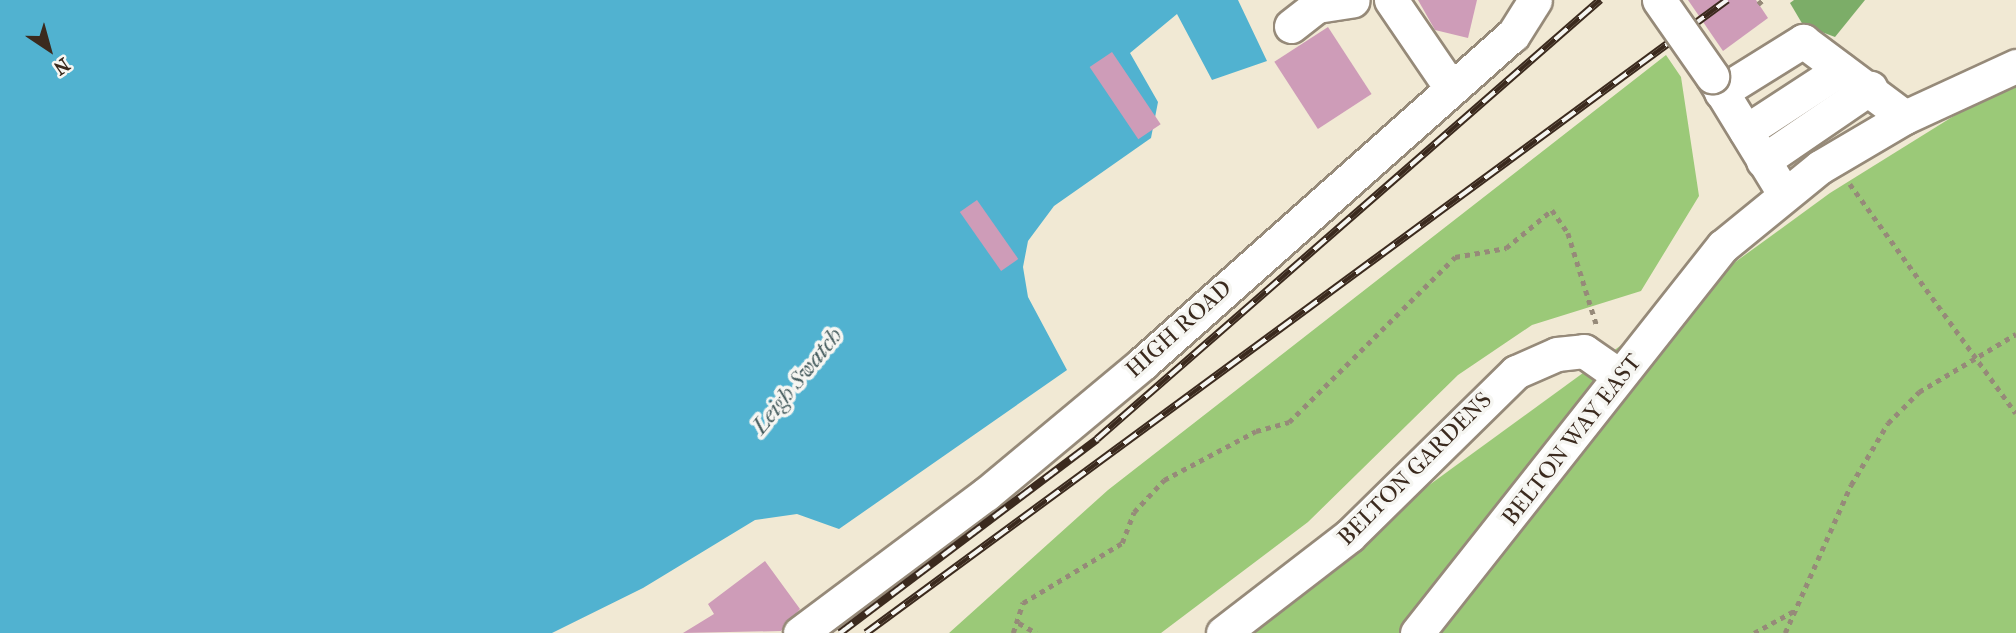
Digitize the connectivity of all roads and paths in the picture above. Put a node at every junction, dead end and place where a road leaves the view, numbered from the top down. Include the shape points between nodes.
1 (1353, 0) edge
2 (1535, 0) edge
3 (1659, 0) edge
4 (1385, 1) edge
5 (1291, 26) dead end
6 (1831, 61) junction
7 (2016, 66) edge
8 (1451, 88) junction
9 (1870, 88) junction
10 (1728, 103) junction
11 (1905, 117) junction
12 (1763, 161) junction
13 (1854, 191) dead end
14 (1783, 192) junction
15 (2016, 334) edge
16 (1595, 338) dead end
17 (1977, 355) junction
18 (1617, 374) junction
19 (2016, 413) edge
20 (1795, 610) junction
21 (1019, 623) junction
22 (800, 633) edge
23 (1013, 633) edge
24 (1036, 633) edge
25 (1223, 633) edge
26 (1417, 633) edge
27 (1754, 633) edge
28 (1785, 633) edge

1 - 5 street via 1317,6
2 - 8 street, HIGH ROAD via 1513,34
3 - 10 street, bridge
4 - 8 street
6 - 9 street
6 - 10 street
6 - 10 street via 1797,40
7 - 11 street, BELTON WAY EAST
8 - 22 street, HIGH ROAD via 1132,372 986,494
9 - 11 street
9 - 12 street
10 - 12 street
11 - 14 street, BELTON WAY EAST
12 - 14 street
13 - 17 path
14 - 18 street, BELTON WAY EAST via 1723,246
15 - 17 path
16 - 21 path via 1599,318 1581,287 1568,233 1552,210 1506,248 1455,257 1289,422 1256,431 1164,480 1134,512 1122,543 1023,603
17 - 19 path
17 - 20 path via 1919,392 1888,423 1851,485
18 - 25 street, BELTON GARDENS via 1584,351 1516,372 1340,544
18 - 26 street, BELTON WAY EAST via 1603,405
20 - 27 path
20 - 28 path
21 - 23 path
21 - 24 path

